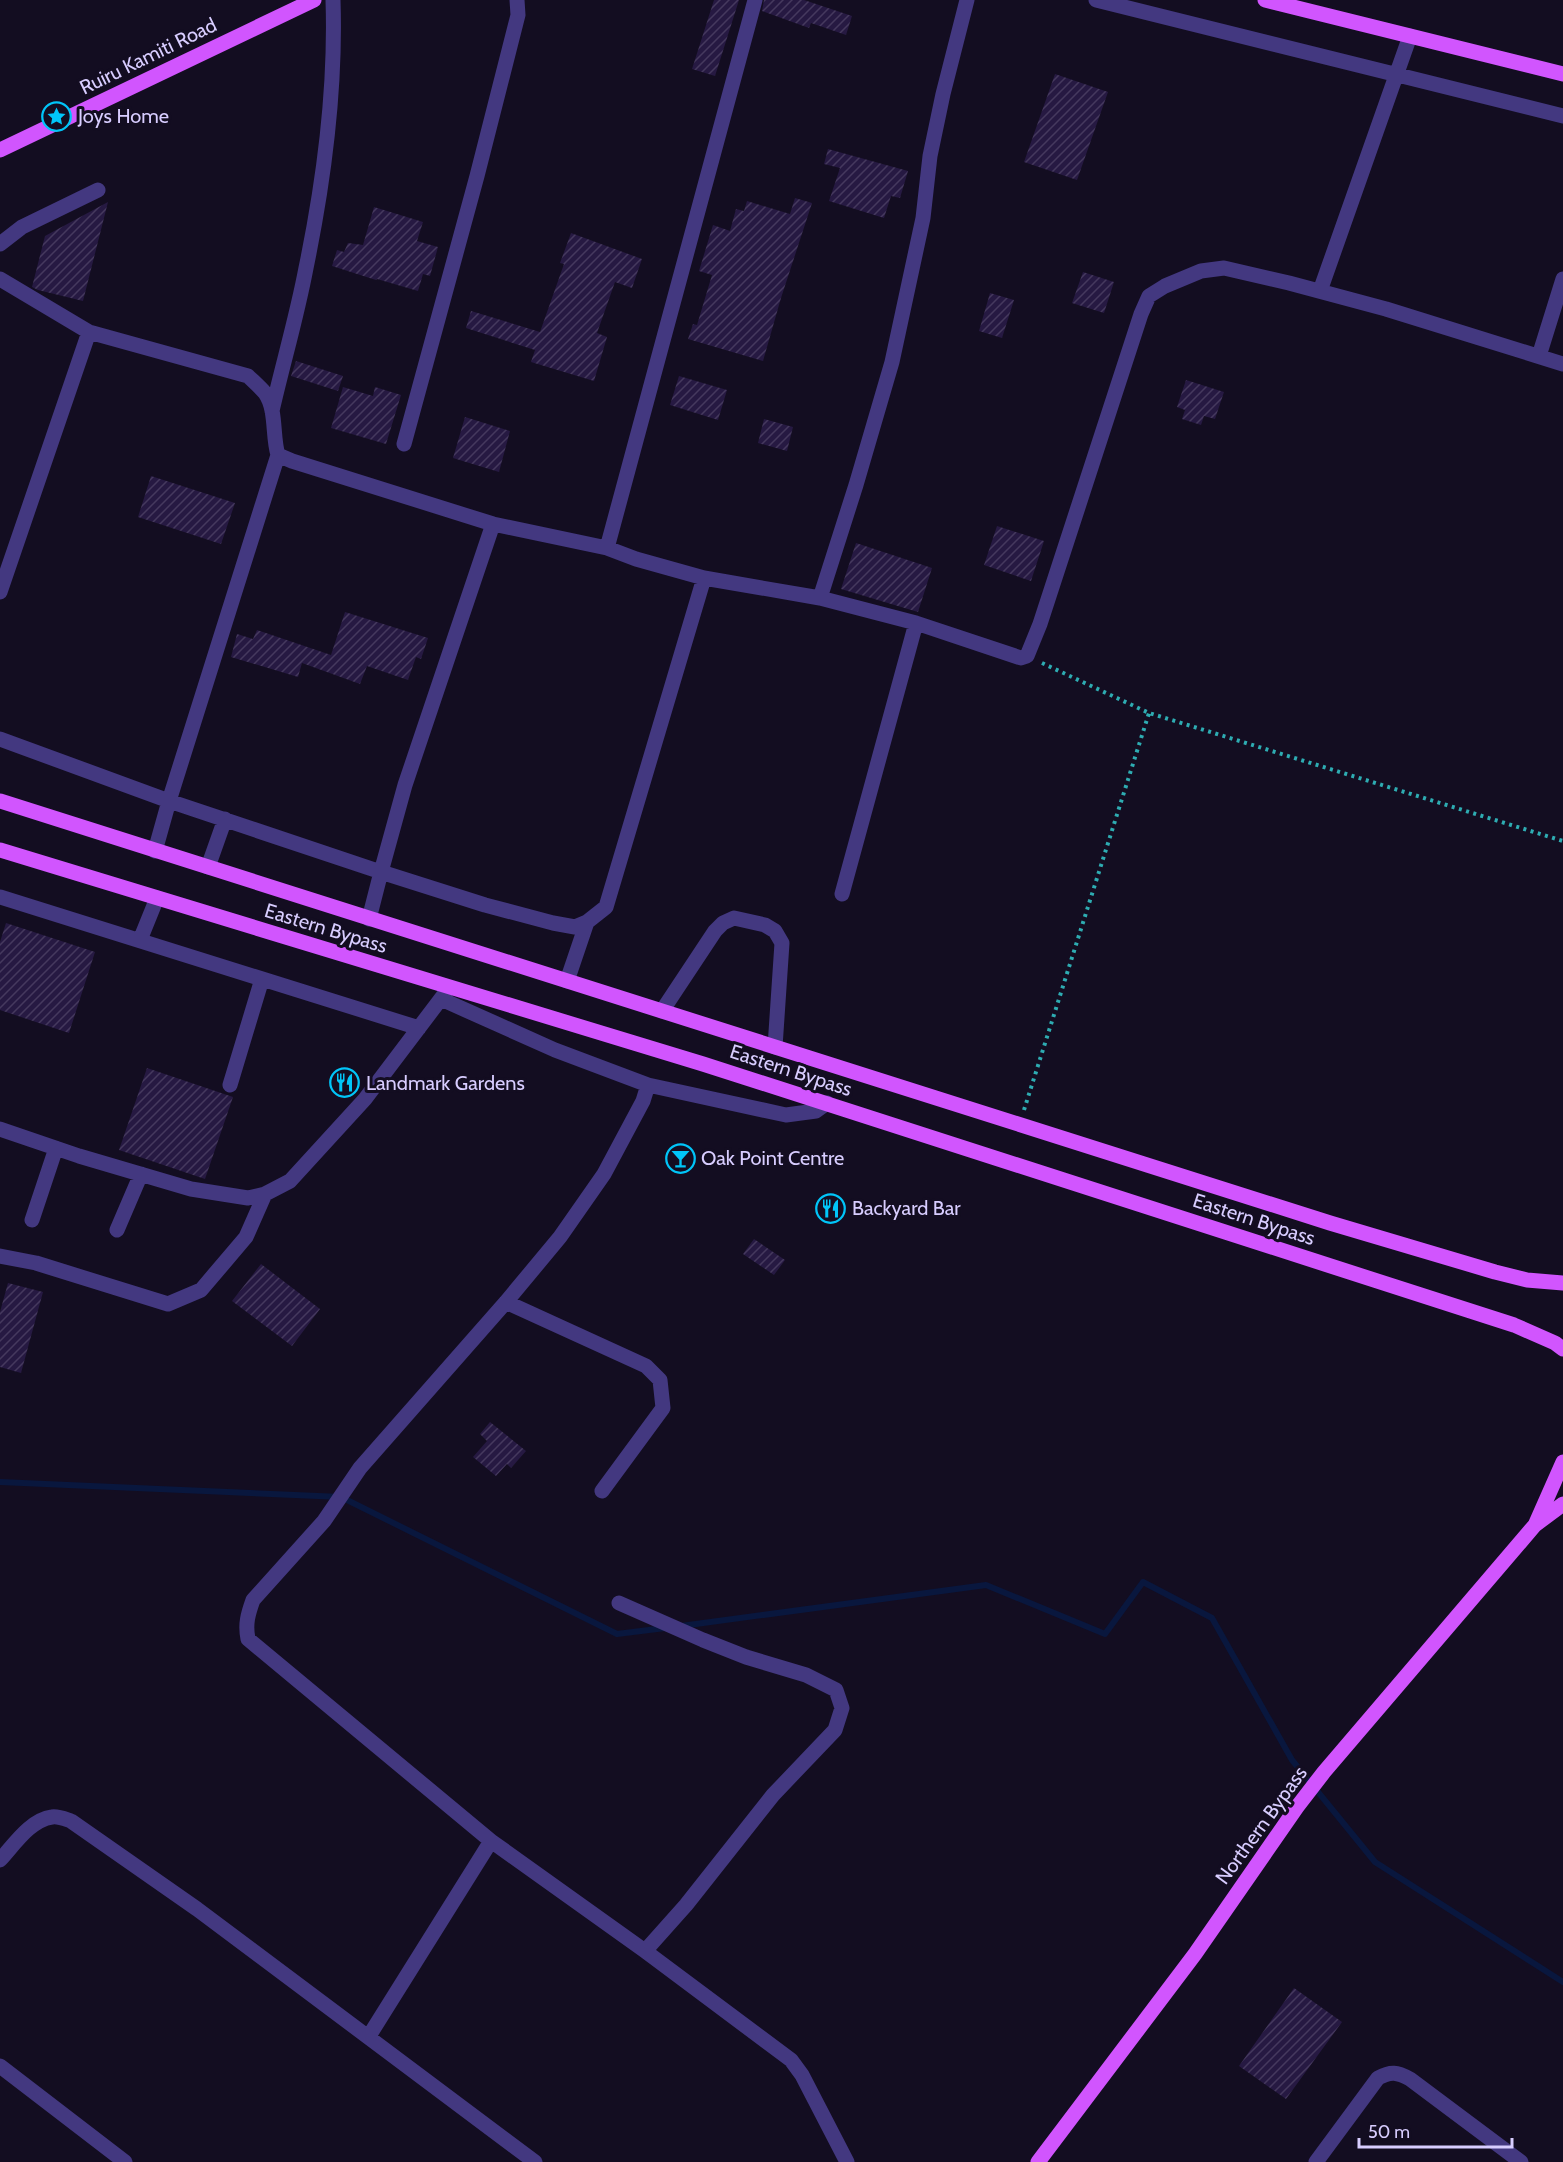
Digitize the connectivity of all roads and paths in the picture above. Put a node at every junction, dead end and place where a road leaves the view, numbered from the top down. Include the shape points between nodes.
1 (314, 0) edge
2 (333, 0) edge
3 (517, 0) edge
4 (755, 0) edge
5 (966, 0) edge
6 (1096, 0) edge
7 (1265, 0) edge
8 (1410, 36) junction
9 (1395, 74) junction
10 (1563, 74) edge
11 (1563, 116) edge
12 (0, 150) edge
13 (98, 190) dead end
14 (0, 243) edge
15 (0, 279) edge
16 (1563, 279) edge
17 (1320, 291) junction
18 (89, 332) junction
19 (1539, 356) junction
20 (1563, 364) edge
21 (272, 411) junction
22 (404, 444) dead end
23 (278, 455) junction
24 (493, 525) junction
25 (607, 548) junction
26 (704, 578) junction
27 (0, 592) edge
28 (820, 598) junction
29 (916, 623) junction
30 (1027, 656) junction
31 (1149, 712) junction
32 (0, 739) edge
33 (0, 801) edge
34 (169, 801) junction
35 (225, 819) junction
36 (1563, 841) edge
37 (0, 850) edge
38 (155, 851) junction
39 (208, 867) junction
40 (381, 872) junction
41 (842, 894) dead end
42 (0, 897) edge
43 (157, 898) junction
44 (369, 918) junction
45 (587, 922) junction
46 (140, 940) junction
47 (262, 979) junction
48 (567, 981) junction
49 (446, 993) junction
50 (662, 1011) junction
51 (419, 1028) junction
52 (775, 1047) junction
53 (230, 1085) dead end
54 (648, 1085) junction
55 (827, 1103) junction
56 (1019, 1126) junction
57 (0, 1129) edge
58 (56, 1148) junction
59 (141, 1174) junction
60 (265, 1194) junction
61 (32, 1220) dead end
62 (117, 1230) dead end
63 (0, 1257) edge
64 (1563, 1283) edge
65 (506, 1302) junction
66 (1563, 1349) edge
67 (1563, 1462) edge
68 (602, 1491) dead end
69 (1563, 1504) edge
70 (1535, 1525) junction
71 (619, 1603) dead end
72 (491, 1841) junction
73 (0, 1860) edge
74 (645, 1951) junction
75 (369, 2036) junction
76 (0, 2066) edge
77 (108, 2157) edge
78 (124, 2162) edge
79 (535, 2162) edge
80 (847, 2162) edge
81 (1038, 2162) edge
82 (1316, 2162) edge
83 (1521, 2162) edge

1 - 12 main road, Ruiru Kamiti Road
2 - 21 street via 335,47 326,144 306,268
3 - 22 street via 518,15 480,165
4 - 25 street
5 - 28 street via 930,156 923,218 892,362
6 - 9 street
7 - 8 main road
8 - 9 street
8 - 10 main road
9 - 11 street
9 - 17 street
13 - 14 street via 22,227
15 - 18 street
16 - 19 street
17 - 19 street
17 - 30 street via 1224,268 1201,271 1149,296
18 - 21 street via 248,376 266,394
18 - 27 street
19 - 20 street
21 - 23 street
23 - 24 street
23 - 34 street
24 - 25 street
24 - 40 street via 405,786
25 - 26 street
26 - 28 street
26 - 45 street via 606,907
28 - 29 street
29 - 30 street
29 - 41 street
30 - 31 path
31 - 36 path
31 - 56 path
32 - 34 street
33 - 38 main road, Eastern Bypass
34 - 35 street
34 - 38 street
35 - 39 street
35 - 40 street
37 - 43 main road, Eastern Bypass
38 - 39 main road, Eastern Bypass
39 - 44 main road, Eastern Bypass
40 - 44 street
40 - 45 street via 553,923 575,927
42 - 46 street
43 - 46 street
43 - 49 main road, Eastern Bypass
44 - 48 main road, Eastern Bypass
45 - 48 street
46 - 47 street
47 - 51 street
47 - 53 street
48 - 50 main road, Eastern Bypass
49 - 51 street
49 - 54 street via 555,1050
49 - 55 main road, Eastern Bypass
50 - 52 main road, Eastern Bypass
50 - 52 street via 723,922 734,918 765,925 776,931 782,943
51 - 60 street via 365,1099 290,1180
52 - 56 main road, Eastern Bypass
54 - 55 street via 786,1115 816,1111
54 - 65 street via 604,1174 560,1237
55 - 66 main road, Eastern Bypass via 1514,1325
56 - 64 main road, Eastern Bypass via 1495,1272
57 - 58 street
58 - 59 street
58 - 61 street
59 - 60 street via 191,1189 248,1198
59 - 62 street
60 - 63 street via 246,1237 201,1290 168,1304 36,1263
65 - 68 street via 646,1366 660,1380 663,1408
65 - 72 street via 360,1468 324,1521 253,1600 246,1628 248,1639
67 - 70 main road
69 - 70 main road
70 - 81 main road, Northern Bypass via 1324,1772 1195,1954
71 - 74 street via 746,1657 806,1675 836,1690 842,1708 835,1730 773,1795
72 - 74 street
72 - 75 street
73 - 75 street via 28,1829 42,1821 54,1816 71,1821
74 - 80 street via 791,2060
75 - 79 street
76 - 77 street
77 - 78 street
82 - 83 street via 1378,2078 1397,2072

